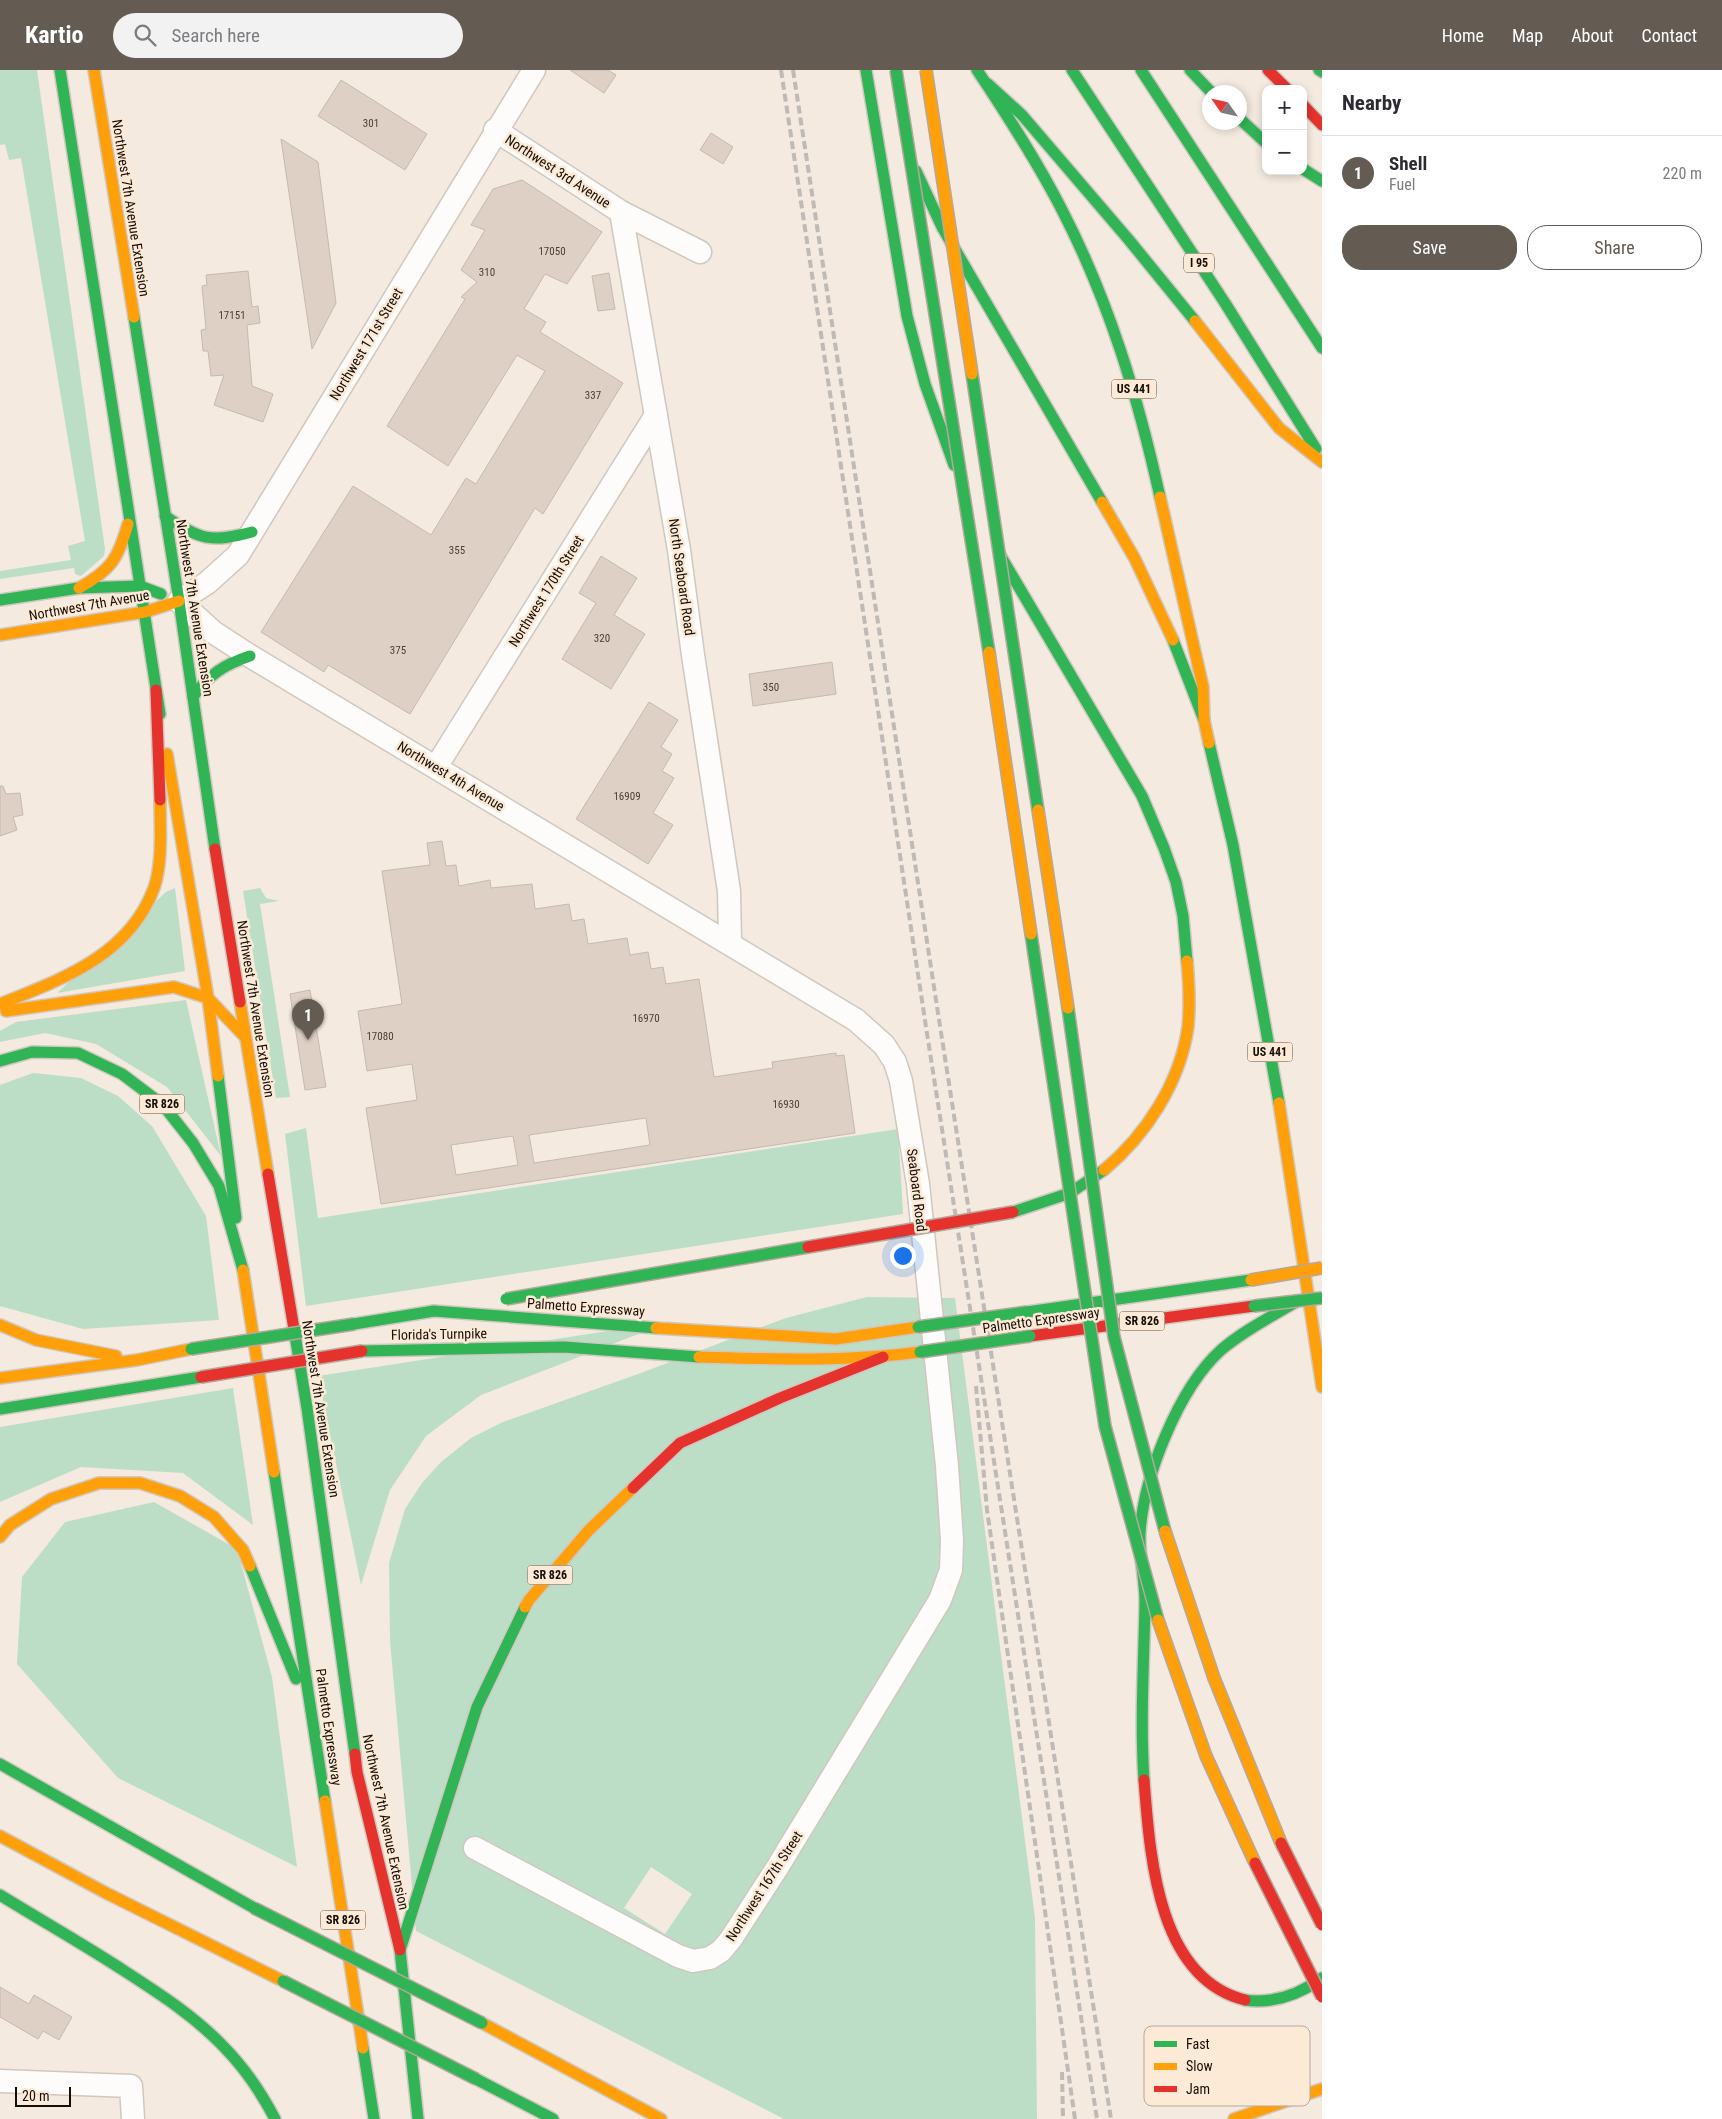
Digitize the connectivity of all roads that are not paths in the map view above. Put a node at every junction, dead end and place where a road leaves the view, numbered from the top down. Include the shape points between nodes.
1 (60, 70) edge
2 (94, 70) edge
3 (534, 70) edge
4 (866, 70) edge
5 (896, 70) edge
6 (926, 70) edge
7 (977, 70) edge
8 (1072, 70) edge
9 (1141, 70) edge
10 (1190, 70) edge
11 (1268, 70) edge
12 (988, 84) junction
13 (1204, 85) edge
14 (1283, 85) edge
15 (889, 101) dead end
16 (1307, 109) edge
17 (1322, 125) edge
18 (1247, 126) edge
19 (496, 130) junction
20 (1262, 139) edge
21 (1307, 172) edge
22 (1322, 181) edge
23 (621, 212) junction
24 (700, 252) dead end
25 (1322, 348) edge
26 (656, 415) junction
27 (1322, 458) edge
28 (1322, 462) edge
29 (166, 516) junction
30 (130, 518) junction
31 (252, 532) junction
32 (140, 586) junction
33 (79, 588) junction
34 (0, 600) edge
35 (179, 601) junction
36 (144, 612) junction
37 (0, 635) edge
38 (250, 656) junction
39 (156, 690) junction
40 (193, 697) junction
41 (1204, 720) junction
42 (436, 767) junction
43 (730, 943) junction
44 (208, 998) junction
45 (0, 1004) edge
46 (0, 1012) edge
47 (245, 1037) junction
48 (0, 1061) edge
49 (242, 1262) junction
50 (1322, 1268) edge
51 (1322, 1298) edge
52 (501, 1300) dead end
53 (479, 1303) dead end
54 (1294, 1303) junction
55 (434, 1311) junction
56 (0, 1325) edge
57 (884, 1357) junction
58 (137, 1360) junction
59 (0, 1378) edge
60 (1322, 1387) edge
61 (0, 1409) edge
62 (0, 1536) edge
63 (947, 1584) joint
64 (313, 1721) junction
65 (11, 1756) dead end
66 (0, 1764) edge
67 (32, 1782) junction
68 (0, 1836) edge
69 (475, 1848) dead end
70 (0, 1895) edge
71 (1322, 1925) edge
72 (400, 1950) junction
73 (1322, 1978) edge
74 (1322, 1998) edge
75 (0, 2081) edge
76 (1322, 2089) edge
77 (1310, 2093) edge
78 (1272, 2106) edge
79 (133, 2119) edge
80 (275, 2119) edge
81 (374, 2119) edge
82 (418, 2119) edge
83 (553, 2119) edge
84 (661, 2119) edge
85 (1234, 2119) edge

1 - 30 main road
2 - 29 main road, Northwest 7th Avenue Extension
3 - 19 street, Northwest 171st Street
4 - 52 main road, bridge via 906,316 941,431 957,472 1025,600 1142,796 1171,867 1187,946 1188,1030 1180,1058 1158,1108 1126,1151 1108,1169 1076,1189 1013,1212
5 - 74 main road, bridge via 978,577 1105,1426 1161,1632 1206,1756 1267,1890
6 - 71 main road, bridge via 1114,1337 1167,1540 1214,1678 1279,1838
7 - 12 main road, US 441
8 - 27 main road, I 95
9 - 25 main road
10 - 13 main road
11 - 14 main road
12 - 28 main road via 1022,115 1129,240 1279,428
12 - 41 main road, US 441 via 1073,231 1124,355 1153,465 1203,687
15 - 41 main road via 916,172 942,227 1135,559
16 - 17 main road
18 - 20 main road
19 - 23 street, Northwest 3rd Avenue
19 - 31 street, Northwest 171st Street
21 - 22 main road
23 - 24 street, Northwest 3rd Avenue
23 - 26 street, North Seaboard Road
26 - 42 street, Northwest 170th Street
26 - 43 street, North Seaboard Road via 729,891
29 - 31 main road via 185,530 212,540
29 - 35 main road, Northwest 7th Avenue Extension
30 - 32 main road
30 - 33 main road via 112,567
31 - 35 street, Northwest 171st Street via 238,555 207,583
32 - 33 main road, Northwest 7th Avenue
32 - 35 main road, Northwest 7th Avenue
32 - 36 main road
33 - 34 main road, Northwest 7th Avenue
35 - 36 main road, Northwest 7th Avenue
35 - 38 street, Northwest 4th Avenue via 213,632
35 - 40 main road, Northwest 7th Avenue Extension
36 - 37 main road, Northwest 7th Avenue
36 - 39 main road
38 - 40 main road via 216,670 204,680
38 - 42 street, Northwest 4th Avenue
39 - 44 main road
39 - 45 main road via 161,843 154,888 132,929 96,960 52,983
40 - 47 main road, Northwest 7th Avenue Extension
41 - 60 main road, US 441 via 1255,962
42 - 43 street, Northwest 4th Avenue
43 - 63 street, Seaboard Road via 856,1020 884,1045 895,1062 918,1184 947,1466 952,1540
44 - 46 main road via 174,988
44 - 47 main road
44 - 49 main road
47 - 72 main road, Northwest 7th Avenue Extension via 307,1408 357,1772
48 - 49 main road, SR 826 via 32,1052 78,1053 122,1074 162,1104 192,1142 218,1186
49 - 64 main road, Palmetto Expressway / SR 826
50 - 55 main road, Palmetto Expressway / SR 826, bridge via 836,1339
51 - 54 main road, Palmetto Expressway / SR 826, bridge
53 - 55 main road
54 - 57 main road, Palmetto Expressway / SR 826, bridge
54 - 73 main road via 1230,1343 1211,1360 1195,1380 1160,1449 1140,1528 1145,1597 1142,1736 1147,1824 1160,1894 1173,1935 1187,1961 1205,1981 1230,1995 1264,2002 1309,1988
55 - 58 main road, Palmetto Expressway / SR 826, bridge
56 - 58 main road, SR 826 via 36,1340
57 - 61 main road, Florida's Turnpike, bridge via 686,1358 564,1347 362,1351
57 - 72 main road, SR 826 via 780,1398 680,1443 589,1530 529,1600 478,1707
58 - 59 main road
62 - 64 main road via 10,1525 51,1498 99,1483 140,1483 180,1496 214,1518 243,1550
63 - 69 street, Northwest 167th Street via 777,1868 731,1939 722,1951 710,1958 693,1961 678,1956
64 - 81 main road, Palmetto Expressway / SR 826
65 - 67 main road
66 - 67 main road
67 - 84 main road, bridge via 254,1908 482,2023
68 - 83 main road, bridge
70 - 80 main road via 171,2000 210,2032 236,2060
72 - 82 main road, SR 826
75 - 79 street via 131,2086
76 - 77 main road
78 - 85 main road

